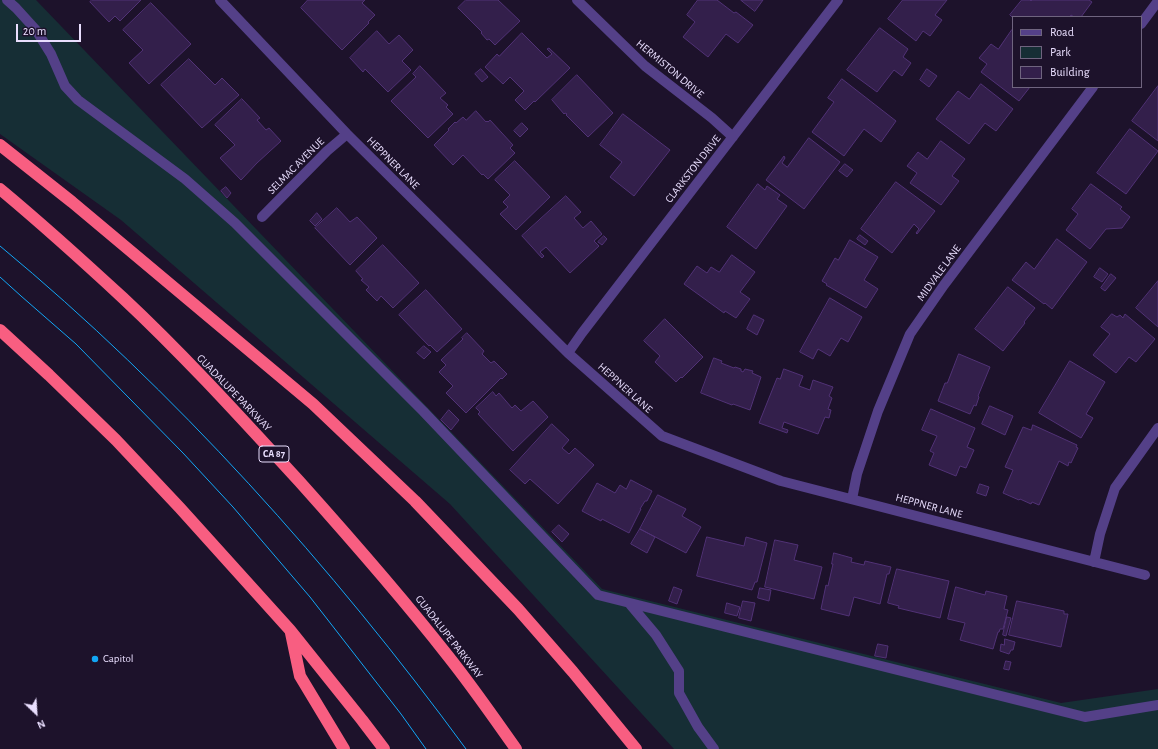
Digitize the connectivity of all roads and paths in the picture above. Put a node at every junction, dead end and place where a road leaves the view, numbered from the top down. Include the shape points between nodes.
1 (7, 0) edge
2 (220, 0) edge
3 (577, 0) edge
4 (838, 0) edge
5 (1158, 1) edge
6 (1142, 23) edge
7 (1092, 88) edge
8 (347, 134) junction
9 (733, 137) junction
10 (0, 145) edge
11 (0, 189) edge
12 (262, 217) dead end
13 (0, 330) edge
14 (568, 353) junction
15 (1158, 428) edge
16 (852, 499) junction
17 (1094, 562) junction
18 (1145, 575) dead end
19 (629, 603) junction
20 (290, 630) junction
21 (1158, 705) edge
22 (344, 749) edge
23 (384, 749) edge
24 (516, 749) edge
25 (636, 749) edge
26 (714, 749) edge

1 - 19 street via 36,30 51,54 65,86 78,100 185,179 235,223 423,411 598,595
2 - 8 street, HEPPNER LANE
3 - 9 street, HERMISTON DRIVE via 645,66
4 - 9 street, CLARKSTON DRIVE
5 - 6 street
7 - 16 street, MIDVALE LANE via 910,334 878,411 857,474
8 - 12 street, SELMAC AVENUE
8 - 14 street, HEPPNER LANE
9 - 14 street, CLARKSTON DRIVE
10 - 25 highway via 313,404 415,501 518,609
11 - 24 highway, GUADALUPE PARKWAY / CA 87 via 124,299 259,437 397,593 450,658
13 - 20 highway via 116,440
14 - 16 street, HEPPNER LANE via 662,436 781,481
15 - 17 street via 1115,488
16 - 17 street, HEPPNER LANE
17 - 18 street, HEPPNER LANE
19 - 21 street via 1085,717
19 - 26 street via 656,635 679,671 679,693
20 - 22 highway via 300,676
20 - 23 highway

